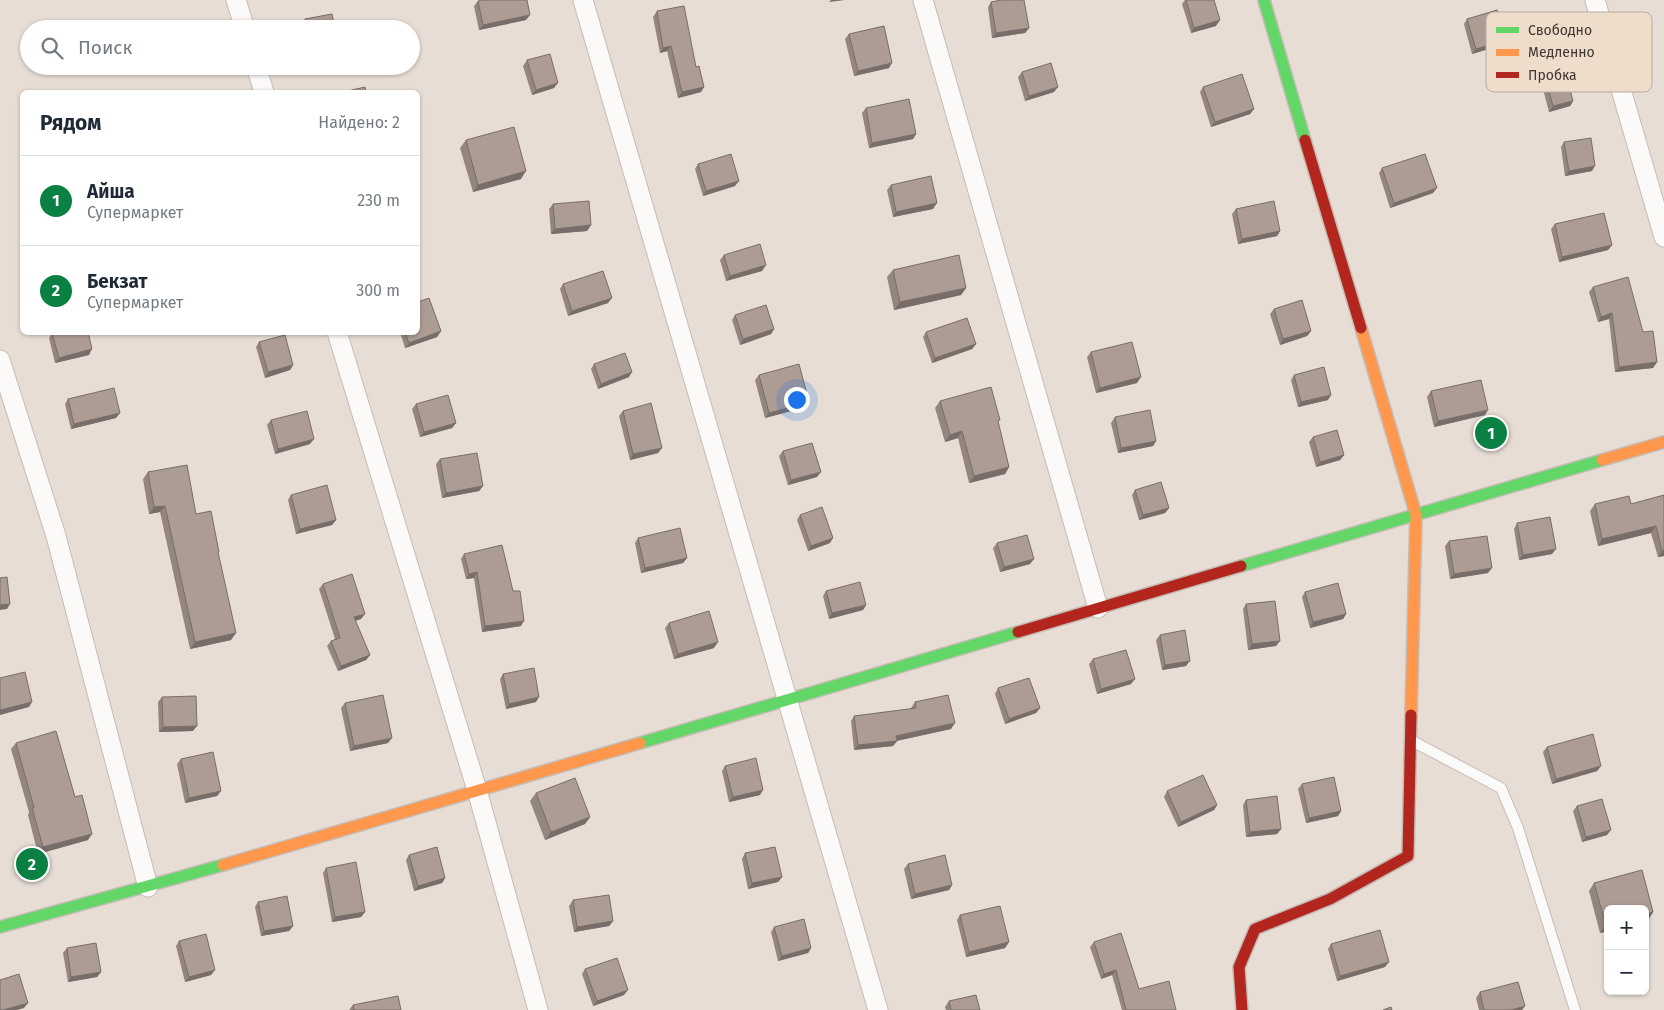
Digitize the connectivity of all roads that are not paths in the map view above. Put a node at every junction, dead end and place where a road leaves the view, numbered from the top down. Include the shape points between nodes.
1 (236, 0) edge
2 (583, 0) edge
3 (923, 0) edge
4 (1264, 0) edge
5 (242, 20) edge
6 (259, 75) edge
7 (263, 90) edge
8 (1622, 92) edge
9 (1664, 237) edge
10 (338, 335) edge
11 (0, 360) edge
12 (1664, 442) edge
13 (1416, 515) junction
14 (1098, 608) junction
15 (788, 699) junction
16 (1411, 740) junction
17 (477, 790) junction
18 (148, 887) junction
19 (0, 927) edge
20 (538, 1010) edge
21 (878, 1010) edge
22 (1242, 1010) edge
23 (1575, 1010) edge

1 - 5 street
2 - 15 street
3 - 14 street
4 - 13 street
6 - 7 street
8 - 9 street
10 - 17 street
11 - 18 street via 56,536
12 - 13 street
13 - 14 street
13 - 16 street
14 - 15 street
15 - 17 street
15 - 21 street
16 - 22 street via 1408,856 1330,899 1255,929 1239,967
16 - 23 lane via 1501,788 1518,828
17 - 18 street
17 - 20 street
18 - 19 street

